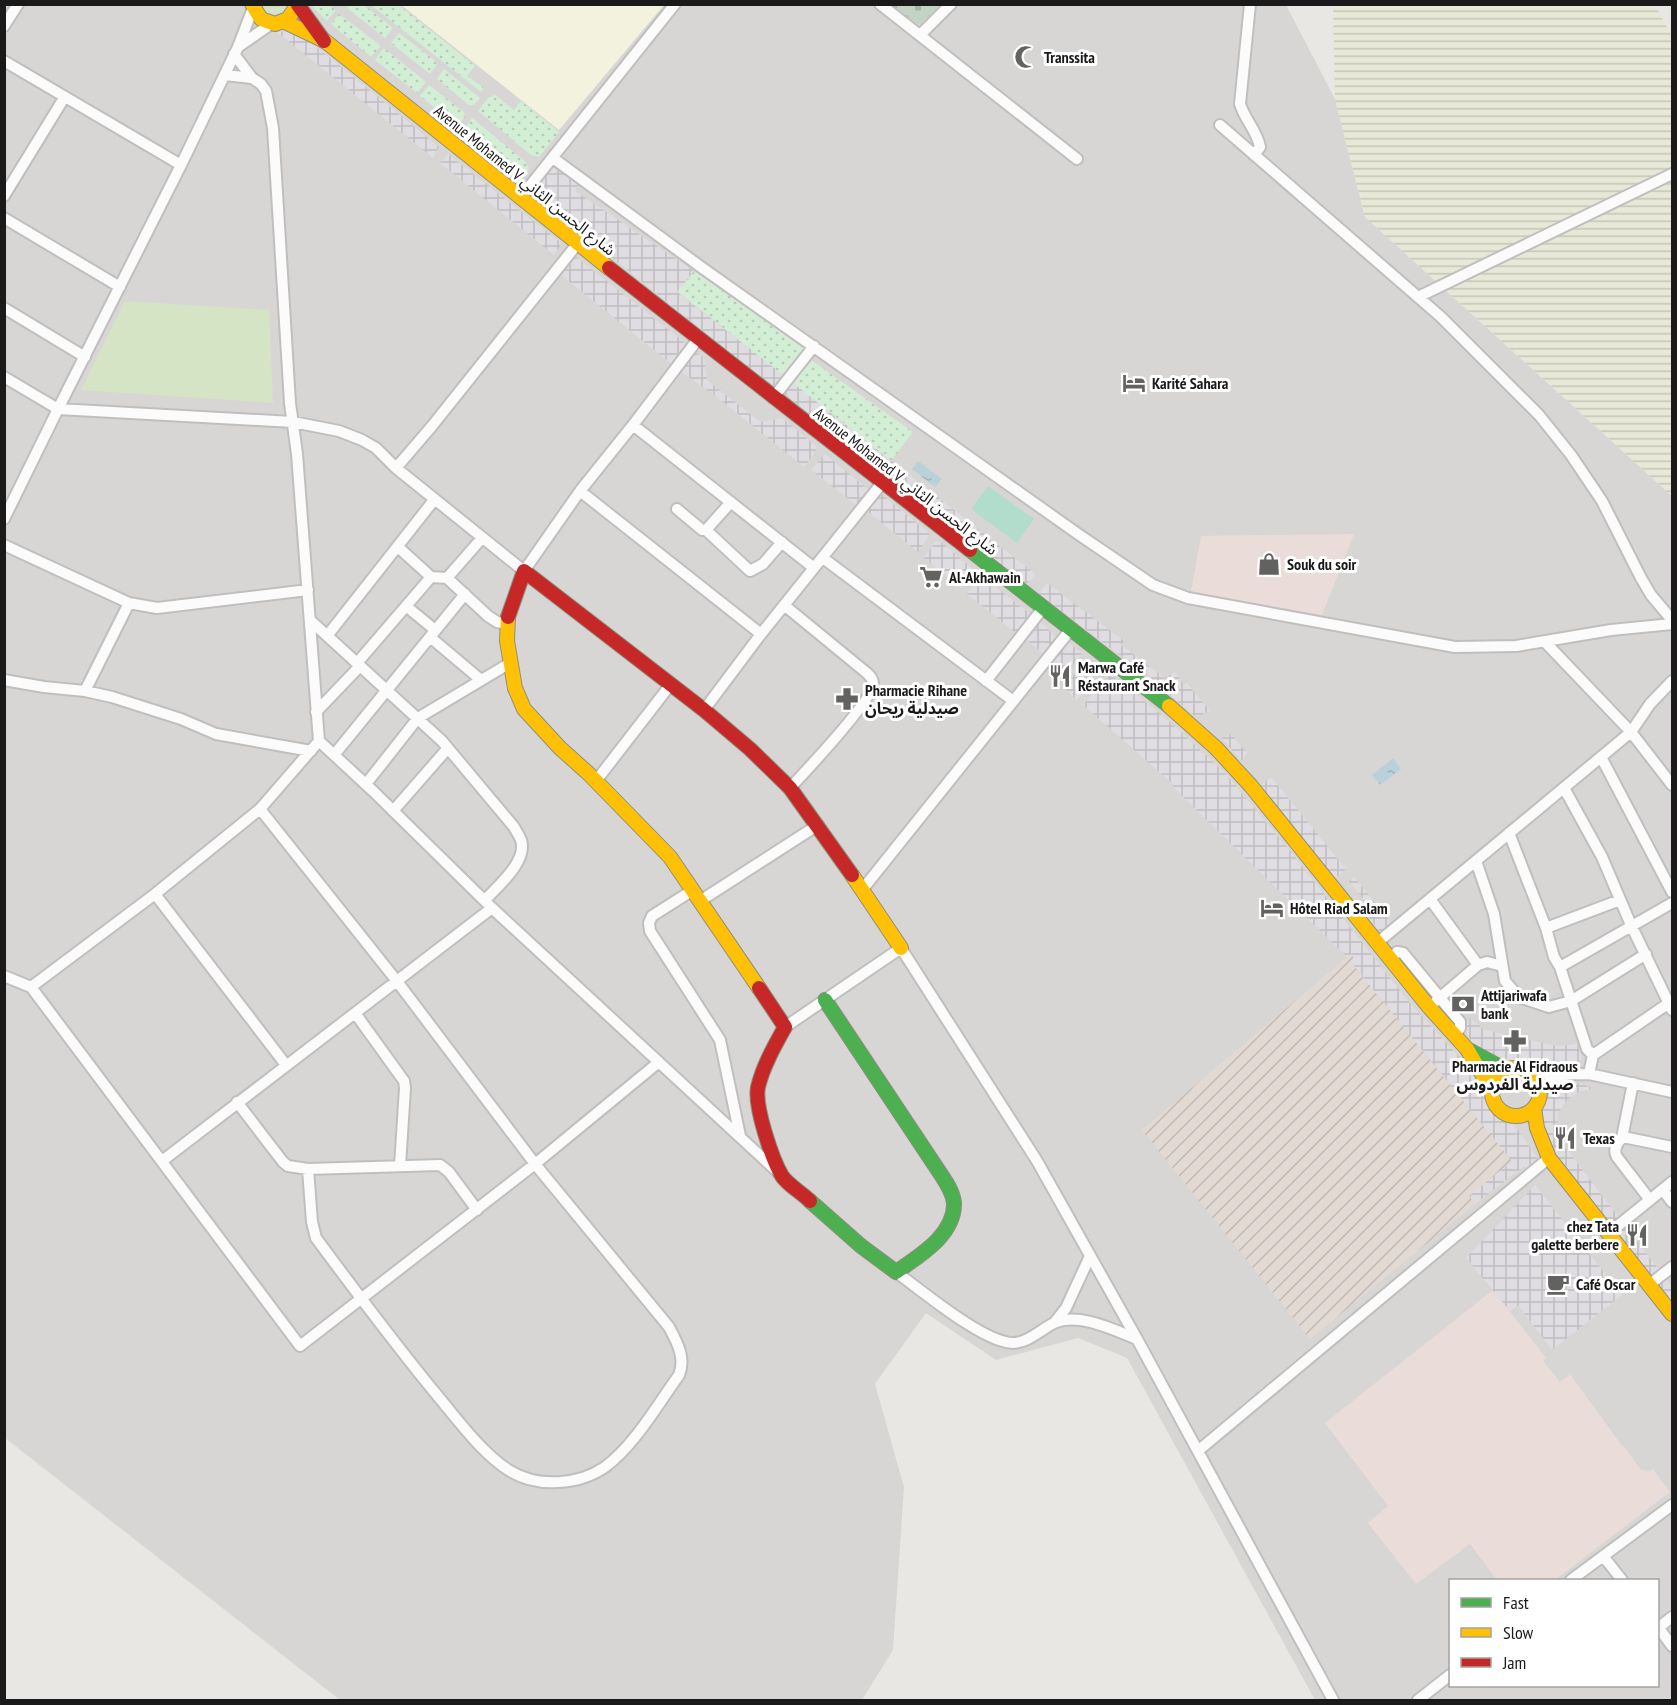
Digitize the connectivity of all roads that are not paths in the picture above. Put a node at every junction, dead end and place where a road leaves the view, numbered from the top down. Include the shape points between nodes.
1 (18, 4) edge
2 (675, 4) edge
3 (880, 4) edge
4 (951, 4) edge
5 (1250, 4) edge
6 (298, 5) edge
7 (253, 6) edge
8 (278, 23) junction
9 (4, 26) edge
10 (920, 34) junction
11 (325, 41) junction
12 (236, 50) junction
13 (4, 62) edge
14 (225, 75) junction
15 (252, 78) junction
16 (64, 98) junction
17 (1220, 125) dead end
18 (1254, 155) junction
19 (553, 158) junction
20 (1077, 159) dead end
21 (181, 165) junction
22 (1672, 174) edge
23 (4, 196) edge
24 (521, 197) junction
25 (4, 218) edge
26 (578, 243) junction
27 (120, 287) junction
28 (1418, 297) junction
29 (4, 308) edge
30 (698, 339) junction
31 (814, 346) junction
32 (85, 357) junction
33 (4, 377) edge
34 (773, 398) junction
35 (58, 409) junction
36 (293, 422) junction
37 (633, 425) junction
38 (396, 468) junction
39 (882, 483) junction
40 (580, 491) junction
41 (434, 500) junction
42 (731, 502) junction
43 (677, 509) dead end
44 (4, 519) edge
45 (706, 530) junction
46 (482, 538) junction
47 (782, 542) junction
48 (4, 545) edge
49 (398, 547) junction
50 (823, 558) junction
51 (814, 568) junction
52 (524, 571) junction
53 (431, 577) junction
54 (447, 578) junction
55 (308, 590) junction
56 (465, 594) junction
57 (129, 603) junction
58 (784, 605) junction
59 (406, 606) junction
60 (1043, 608) junction
61 (311, 621) junction
62 (1672, 622) edge
63 (507, 624) junction
64 (1071, 629) junction
65 (433, 634) junction
66 (761, 634) junction
67 (327, 636) junction
68 (1545, 642) junction
69 (510, 663) junction
70 (358, 664) junction
71 (4, 680) edge
72 (481, 680) junction
73 (986, 681) junction
74 (1672, 681) edge
75 (671, 684) junction
76 (387, 690) junction
77 (86, 691) junction
78 (1012, 700) junction
79 (704, 710) junction
80 (316, 712) junction
81 (417, 718) junction
82 (1631, 732) junction
83 (319, 741) junction
84 (448, 748) junction
85 (311, 751) junction
86 (334, 755) junction
87 (1601, 757) junction
88 (596, 781) junction
89 (366, 784) junction
90 (1672, 785) edge
91 (790, 788) junction
92 (1564, 788) junction
93 (260, 809) junction
94 (393, 811) junction
95 (818, 825) junction
96 (1509, 833) junction
97 (1476, 861) junction
98 (862, 890) junction
99 (1672, 892) edge
100 (155, 894) junction
101 (697, 896) junction
102 (1430, 899) junction
103 (1620, 900) junction
104 (1672, 903) edge
105 (488, 904) junction
106 (1631, 925) junction
107 (1546, 928) junction
108 (1377, 943) junction
109 (901, 948) junction
110 (1646, 954) junction
111 (1478, 965) junction
112 (1502, 966) junction
113 (1560, 967) junction
114 (4, 976) edge
115 (396, 980) junction
116 (31, 987) junction
117 (825, 1000) junction
118 (1571, 1001) junction
119 (1434, 1003) junction
120 (1671, 1007) edge
121 (356, 1013) junction
122 (785, 1027) junction
123 (1467, 1049) junction
124 (1593, 1055) junction
125 (659, 1062) junction
126 (286, 1065) junction
127 (1506, 1070) junction
128 (1589, 1074) junction
129 (1534, 1075) junction
130 (1568, 1075) junction
131 (1633, 1083) junction
132 (1540, 1090) junction
133 (1492, 1091) junction
134 (1672, 1092) edge
135 (237, 1102) junction
136 (1534, 1108) junction
137 (1513, 1116) junction
138 (740, 1136) junction
139 (1622, 1138) junction
140 (1672, 1147) edge
141 (1547, 1156) junction
142 (162, 1161) junction
143 (535, 1164) junction
144 (400, 1166) junction
145 (308, 1169) junction
146 (783, 1177) junction
147 (1672, 1182) edge
148 (1663, 1190) junction
149 (1650, 1200) junction
150 (1672, 1202) edge
151 (477, 1210) junction
152 (1609, 1233) junction
153 (1090, 1256) junction
154 (1672, 1266) edge
155 (896, 1272) junction
156 (1649, 1285) junction
157 (362, 1300) junction
158 (1672, 1314) edge
159 (1055, 1322) junction
160 (1137, 1339) junction
161 (1199, 1450) junction
162 (1672, 1505) edge
163 (1603, 1556) junction
164 (1574, 1579) edge
165 (1620, 1579) edge
166 (1672, 1617) edge
167 (1659, 1626) edge
168 (1659, 1628) edge
169 (1672, 1646) edge
170 (1449, 1676) edge
171 (1333, 1701) edge
172 (1418, 1701) edge

1 - 9 street
2 - 19 street
3 - 10 street
4 - 10 street
5 - 18 street via 1240,104 1260,147
6 - 8 main road via 295,12
6 - 11 main road, Avenue Mohamed V شارع الحسن الثاني
7 - 8 main road, Avenue Mohamed V شارع الحسن الثاني via 260,18
7 - 12 street
8 - 11 main road, Avenue Mohamed V شارع الحسن الثاني
8 - 12 street
10 - 20 street
11 - 24 main road, Avenue Mohamed V شارع الحسن الثاني
12 - 14 street
12 - 15 street
13 - 16 street
14 - 15 street
14 - 21 street
15 - 36 street via 266,91 273,128
16 - 21 street
16 - 23 street
17 - 18 street
18 - 28 street
19 - 24 street
19 - 31 street
21 - 27 street
22 - 28 street
24 - 26 main road, Avenue Mohamed V شارع الحسن الثاني
25 - 27 street
26 - 30 main road, Avenue Mohamed V شارع الحسن الثاني
26 - 38 street
27 - 32 street
28 - 62 street via 1511,385 1571,455 1602,501 1651,595
29 - 32 street
30 - 34 main road, Avenue Mohamed V شارع الحسن الثاني
30 - 37 street
31 - 34 street
31 - 68 street via 1160,588 1188,598 1455,646
32 - 35 street
33 - 35 street
34 - 39 main road, Avenue Mohamed V شارع الحسن الثاني
35 - 36 street
35 - 44 street
36 - 38 street via 362,440
36 - 55 street
37 - 40 street
37 - 42 street
38 - 41 street
39 - 50 street
39 - 60 main road, Avenue Mohamed V شارع الحسن الثاني
40 - 52 street
40 - 66 street
41 - 46 street
41 - 49 street
42 - 45 street
42 - 47 street
43 - 45 street
45 - 47 street via 750,571 763,564
46 - 52 street
46 - 54 street
47 - 51 street
48 - 57 street
49 - 53 street
49 - 67 street
50 - 51 street
50 - 73 street
51 - 58 street
52 - 63 main road via 515,589
52 - 75 main road
53 - 54 street
53 - 59 street
54 - 56 street
55 - 57 street via 157,608
55 - 61 street
56 - 63 street via 497,622
56 - 65 street
57 - 77 street
58 - 66 street
58 - 91 street via 873,682 865,700
59 - 65 street
59 - 70 street
60 - 64 main road, Avenue Mohamed V شارع الحسن الثاني
60 - 73 street
61 - 67 street
61 - 80 street
62 - 68 street
63 - 69 main road
64 - 78 street
64 - 108 main road, Avenue Mohamed V شارع الحسن الثاني via 1160,698 1222,754
65 - 72 street
65 - 76 street
66 - 79 street
67 - 70 street
68 - 82 street
69 - 72 street
69 - 88 main road via 524,709
70 - 76 street
70 - 80 street
71 - 77 street
72 - 81 street
73 - 78 street
74 - 82 street
75 - 79 main road
75 - 88 street
76 - 81 street
76 - 86 street
77 - 85 street via 181,719 216,734
78 - 98 street
79 - 91 main road
80 - 83 street
81 - 84 street
81 - 89 street
82 - 87 street
82 - 90 street
83 - 85 street
83 - 86 street
84 - 94 street
84 - 105 street via 521,840 520,861
85 - 93 street
86 - 89 street
87 - 92 street
87 - 99 street
88 - 101 main road via 660,845
89 - 94 street
91 - 95 main road
92 - 96 street
92 - 103 street via 1602,857
93 - 100 street
93 - 115 street
94 - 105 street
95 - 98 main road
95 - 101 street
96 - 97 street
96 - 107 street
97 - 102 street
97 - 112 street via 1494,914
98 - 109 main road
100 - 116 street
100 - 126 street
101 - 122 main road
101 - 138 street via 652,916 650,931 720,1040
102 - 108 street
102 - 111 street
103 - 106 street
103 - 107 street
104 - 106 street
105 - 115 street
105 - 125 street
106 - 110 street
106 - 113 street
107 - 113 street
108 - 119 main road, Avenue Mohamed V شارع الحسن الثاني
109 - 117 street
109 - 153 street via 1037,1161
110 - 118 street
110 - 120 street
111 - 112 street via 1487,962
111 - 119 street
112 - 118 street via 1505,981 1519,997 1549,1007
113 - 118 street
114 - 116 street
115 - 121 street
115 - 143 street
116 - 142 street
117 - 122 street
117 - 155 main road via 916,1134 954,1203 949,1223 938,1239
118 - 124 street
119 - 123 main road, Avenue Mohamed V شارع الحسن الثاني
120 - 124 street
121 - 126 street
121 - 144 street via 404,1081
122 - 146 main road via 758,1088 757,1103 759,1118
123 - 127 main road, Avenue Mohamed V شارع الحسن الثاني
123 - 133 main road, Avenue Mohamed V شارع الحسن الثاني
124 - 128 street
125 - 138 street
125 - 143 street
126 - 135 street
127 - 129 main road, Avenue Mohamed V شارع الحسن الثاني via 1521,1068
127 - 133 main road via 1496,1078
128 - 130 street
128 - 131 street
129 - 130 street
129 - 132 main road
130 - 132 street
131 - 134 street
131 - 139 street
132 - 136 main road
133 - 137 main road, Avenue Mohamed V شارع الحسن الثاني via 1500,1110
135 - 142 street
135 - 145 street via 288,1166
136 - 137 main road
136 - 141 main road, Avenue Mohamed V شارع الحسن الثاني
137 - 141 main road, Avenue Mohamed V شارع الحسن الثاني
138 - 146 street
139 - 140 street
139 - 149 street via 1615,1153
141 - 152 main road, Avenue Mohamed V شارع الحسن الثاني
141 - 161 street
142 - 157 street via 300,1346
143 - 151 street
143 - 157 street via 664,1322 681,1354 679,1375 629,1445 604,1468 558,1483 527,1479 510,1471 469,1433
144 - 145 street
144 - 151 street via 444,1167
145 - 157 street via 316,1238
146 - 155 main road
147 - 148 street
148 - 149 street
148 - 150 street
149 - 152 street
151 - 157 street
152 - 156 main road, Avenue Mohamed V شارع الحسن الثاني
153 - 159 street via 1066,1308
153 - 160 street
154 - 156 street
155 - 159 street via 972,1327 1004,1342 1025,1341
156 - 158 main road, Avenue Mohamed V شارع الحسن الثاني
159 - 160 street via 1086,1322
160 - 161 street
161 - 171 street
162 - 163 street
163 - 164 street
163 - 165 street
166 - 167 street
168 - 169 street
170 - 172 street

